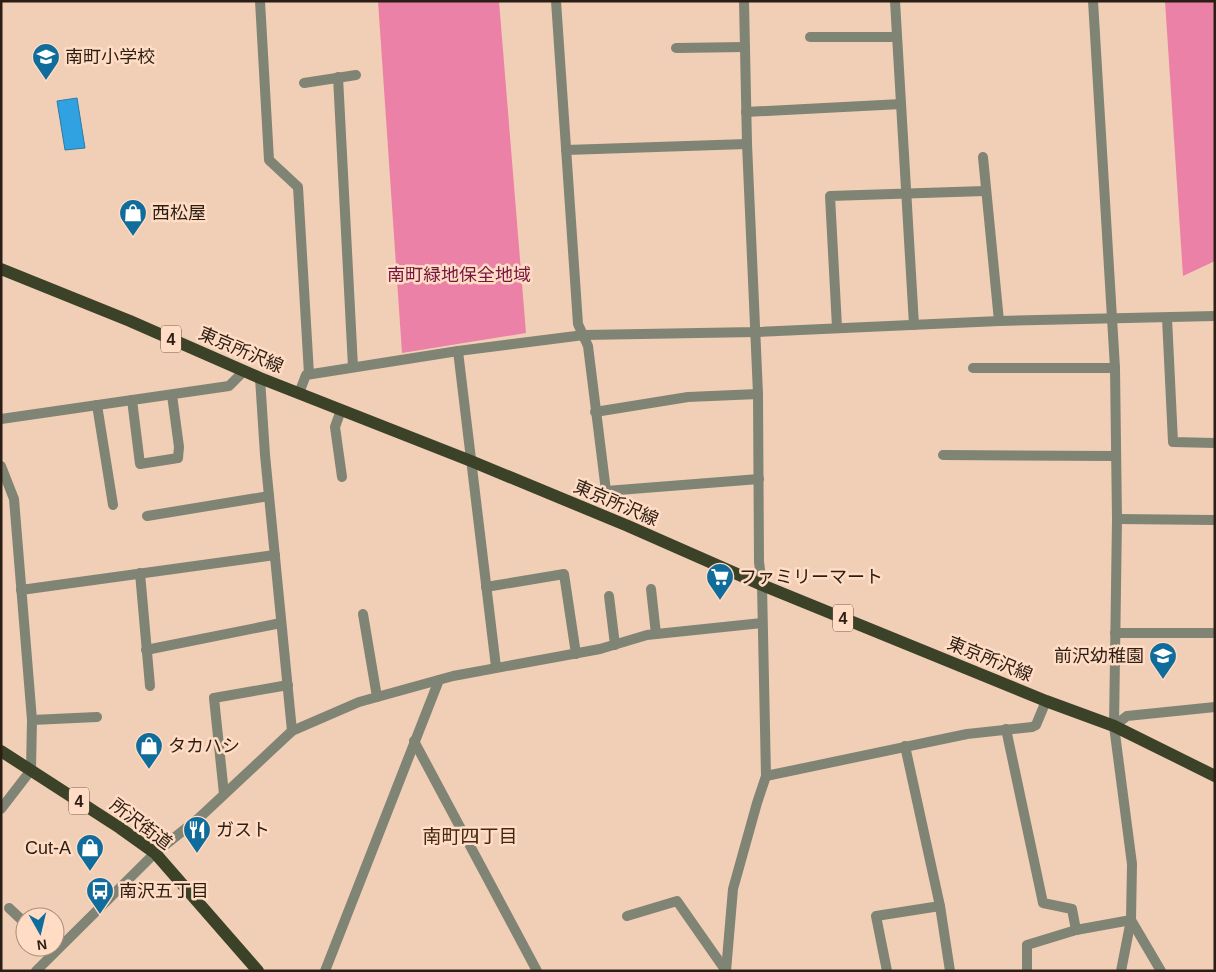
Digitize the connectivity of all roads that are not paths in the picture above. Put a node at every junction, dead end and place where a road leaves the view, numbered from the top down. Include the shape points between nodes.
1 (260, 1) edge
2 (556, 1) edge
3 (744, 1) edge
4 (895, 1) edge
5 (1094, 1) edge
6 (810, 37) dead end
7 (896, 37) junction
8 (745, 47) junction
9 (676, 48) dead end
10 (356, 74) dead end
11 (338, 77) junction
12 (304, 83) dead end
13 (901, 104) junction
14 (746, 112) junction
15 (747, 144) junction
16 (566, 150) junction
17 (983, 157) dead end
18 (986, 191) junction
19 (907, 193) junction
20 (1, 269) edge
21 (1215, 316) edge
22 (1113, 318) junction
23 (1167, 318) junction
24 (999, 321) junction
25 (914, 325) junction
26 (837, 327) junction
27 (756, 332) junction
28 (584, 335) junction
29 (458, 351) junction
30 (353, 367) junction
31 (973, 368) dead end
32 (1115, 368) junction
33 (244, 370) junction
34 (309, 374) junction
35 (260, 378) junction
36 (299, 393) junction
37 (758, 394) junction
38 (172, 395) junction
39 (132, 400) junction
40 (97, 405) junction
41 (341, 410) junction
42 (595, 412) junction
43 (1, 419) edge
44 (1215, 444) edge
45 (943, 455) dead end
46 (1116, 456) junction
47 (471, 461) junction
48 (1, 466) edge
49 (342, 477) dead end
50 (759, 479) junction
51 (269, 496) junction
52 (113, 505) dead end
53 (147, 516) dead end
54 (1117, 519) junction
55 (1215, 520) edge
56 (275, 555) junction
57 (140, 573) junction
58 (486, 586) junction
59 (762, 586) junction
60 (651, 589) dead end
61 (21, 590) junction
62 (609, 596) dead end
63 (364, 614) dead end
64 (281, 623) junction
65 (762, 623) junction
66 (1115, 633) junction
67 (656, 634) junction
68 (1215, 634) edge
69 (615, 645) junction
70 (146, 650) junction
71 (576, 654) junction
72 (496, 667) junction
73 (439, 680) junction
74 (288, 685) junction
75 (150, 686) dead end
76 (378, 697) junction
77 (1046, 701) junction
78 (1215, 707) edge
79 (97, 717) dead end
80 (32, 720) junction
81 (1114, 726) junction
82 (1006, 729) junction
83 (292, 731) junction
84 (414, 741) junction
85 (905, 746) junction
86 (1, 751) edge
87 (31, 770) junction
88 (766, 776) junction
89 (1215, 776) edge
90 (224, 794) junction
91 (1, 809) edge
92 (155, 854) junction
93 (940, 906) junction
94 (9, 908) dead end
95 (15, 914) edge
96 (626, 916) dead end
97 (1131, 920) junction
98 (1076, 930) junction
99 (65, 938) edge
100 (47, 957) edge
101 (36, 971) edge
102 (258, 971) edge
103 (325, 971) edge
104 (537, 971) edge
105 (886, 971) edge
106 (950, 971) edge
107 (1027, 971) edge
108 (1121, 971) edge
109 (1161, 971) edge

1 - 34 street via 269,160 298,187
2 - 16 street
3 - 8 street
4 - 7 street
5 - 22 street
6 - 7 street
7 - 13 street
8 - 9 street
8 - 14 street
10 - 11 street
11 - 12 street
11 - 30 street
13 - 14 street
13 - 19 street
14 - 15 street
15 - 16 street
15 - 27 street
16 - 28 street via 578,324
17 - 18 street
18 - 19 street
18 - 24 street
19 - 25 street
19 - 26 street via 830,196
20 - 33 main road, 東京所沢線 / 4
21 - 23 street
22 - 23 street
22 - 24 street
22 - 32 street
23 - 44 street via 1173,442
24 - 25 street
25 - 26 street
26 - 27 street
27 - 28 street
27 - 37 street
28 - 29 street
28 - 42 street
29 - 30 street
29 - 47 street
30 - 34 street
31 - 32 street
32 - 46 street
33 - 35 main road, 東京所沢線 / 4
33 - 38 street via 229,386
34 - 36 street
35 - 36 main road, 東京所沢線 / 4
35 - 51 street
36 - 41 main road, 東京所沢線 / 4
37 - 42 street via 688,397
37 - 50 street
38 - 39 street
38 - 39 street via 178,458 140,464
39 - 40 street
40 - 43 street
40 - 52 street
41 - 47 main road, 東京所沢線 / 4
41 - 49 street via 335,427
42 - 50 street via 606,491
45 - 46 street
46 - 54 street
47 - 58 street
47 - 59 main road, 東京所沢線 / 4
48 - 61 street via 14,499
50 - 59 street
51 - 53 street
51 - 56 street
54 - 55 street
54 - 66 street
56 - 57 street
56 - 64 street
57 - 61 street
57 - 70 street
58 - 71 street via 564,574
58 - 72 street
59 - 65 street
59 - 77 main road, 東京所沢線 / 4
60 - 67 street
61 - 80 street
62 - 69 street
63 - 76 street
64 - 70 street
64 - 74 street
65 - 67 street
65 - 88 street
66 - 68 street
66 - 81 street
67 - 69 street
69 - 71 street
70 - 75 street
71 - 72 street
72 - 73 street
73 - 76 street
73 - 84 street
74 - 83 street
74 - 90 street via 214,698
76 - 83 street
77 - 81 main road, 東京所沢線 / 4
77 - 82 street via 1036,725
78 - 81 street via 1127,716
79 - 80 street
80 - 87 street
81 - 89 main road, 東京所沢線 / 4
81 - 97 street via 1132,864
82 - 85 street
82 - 98 street via 1043,903 1072,908
83 - 90 street
84 - 103 street
84 - 104 street
85 - 88 street
85 - 93 street
86 - 87 main road, 所沢街道 / 4
87 - 91 street
87 - 92 main road, 所沢街道 / 4
88 - 96 street via 733,889 726,971 677,901
90 - 92 street
92 - 99 street
92 - 102 main road, 所沢街道 / 4
93 - 105 street via 876,916
93 - 106 street
94 - 95 street
97 - 98 street
97 - 108 street
97 - 109 street
98 - 107 street via 1028,945
100 - 101 street

